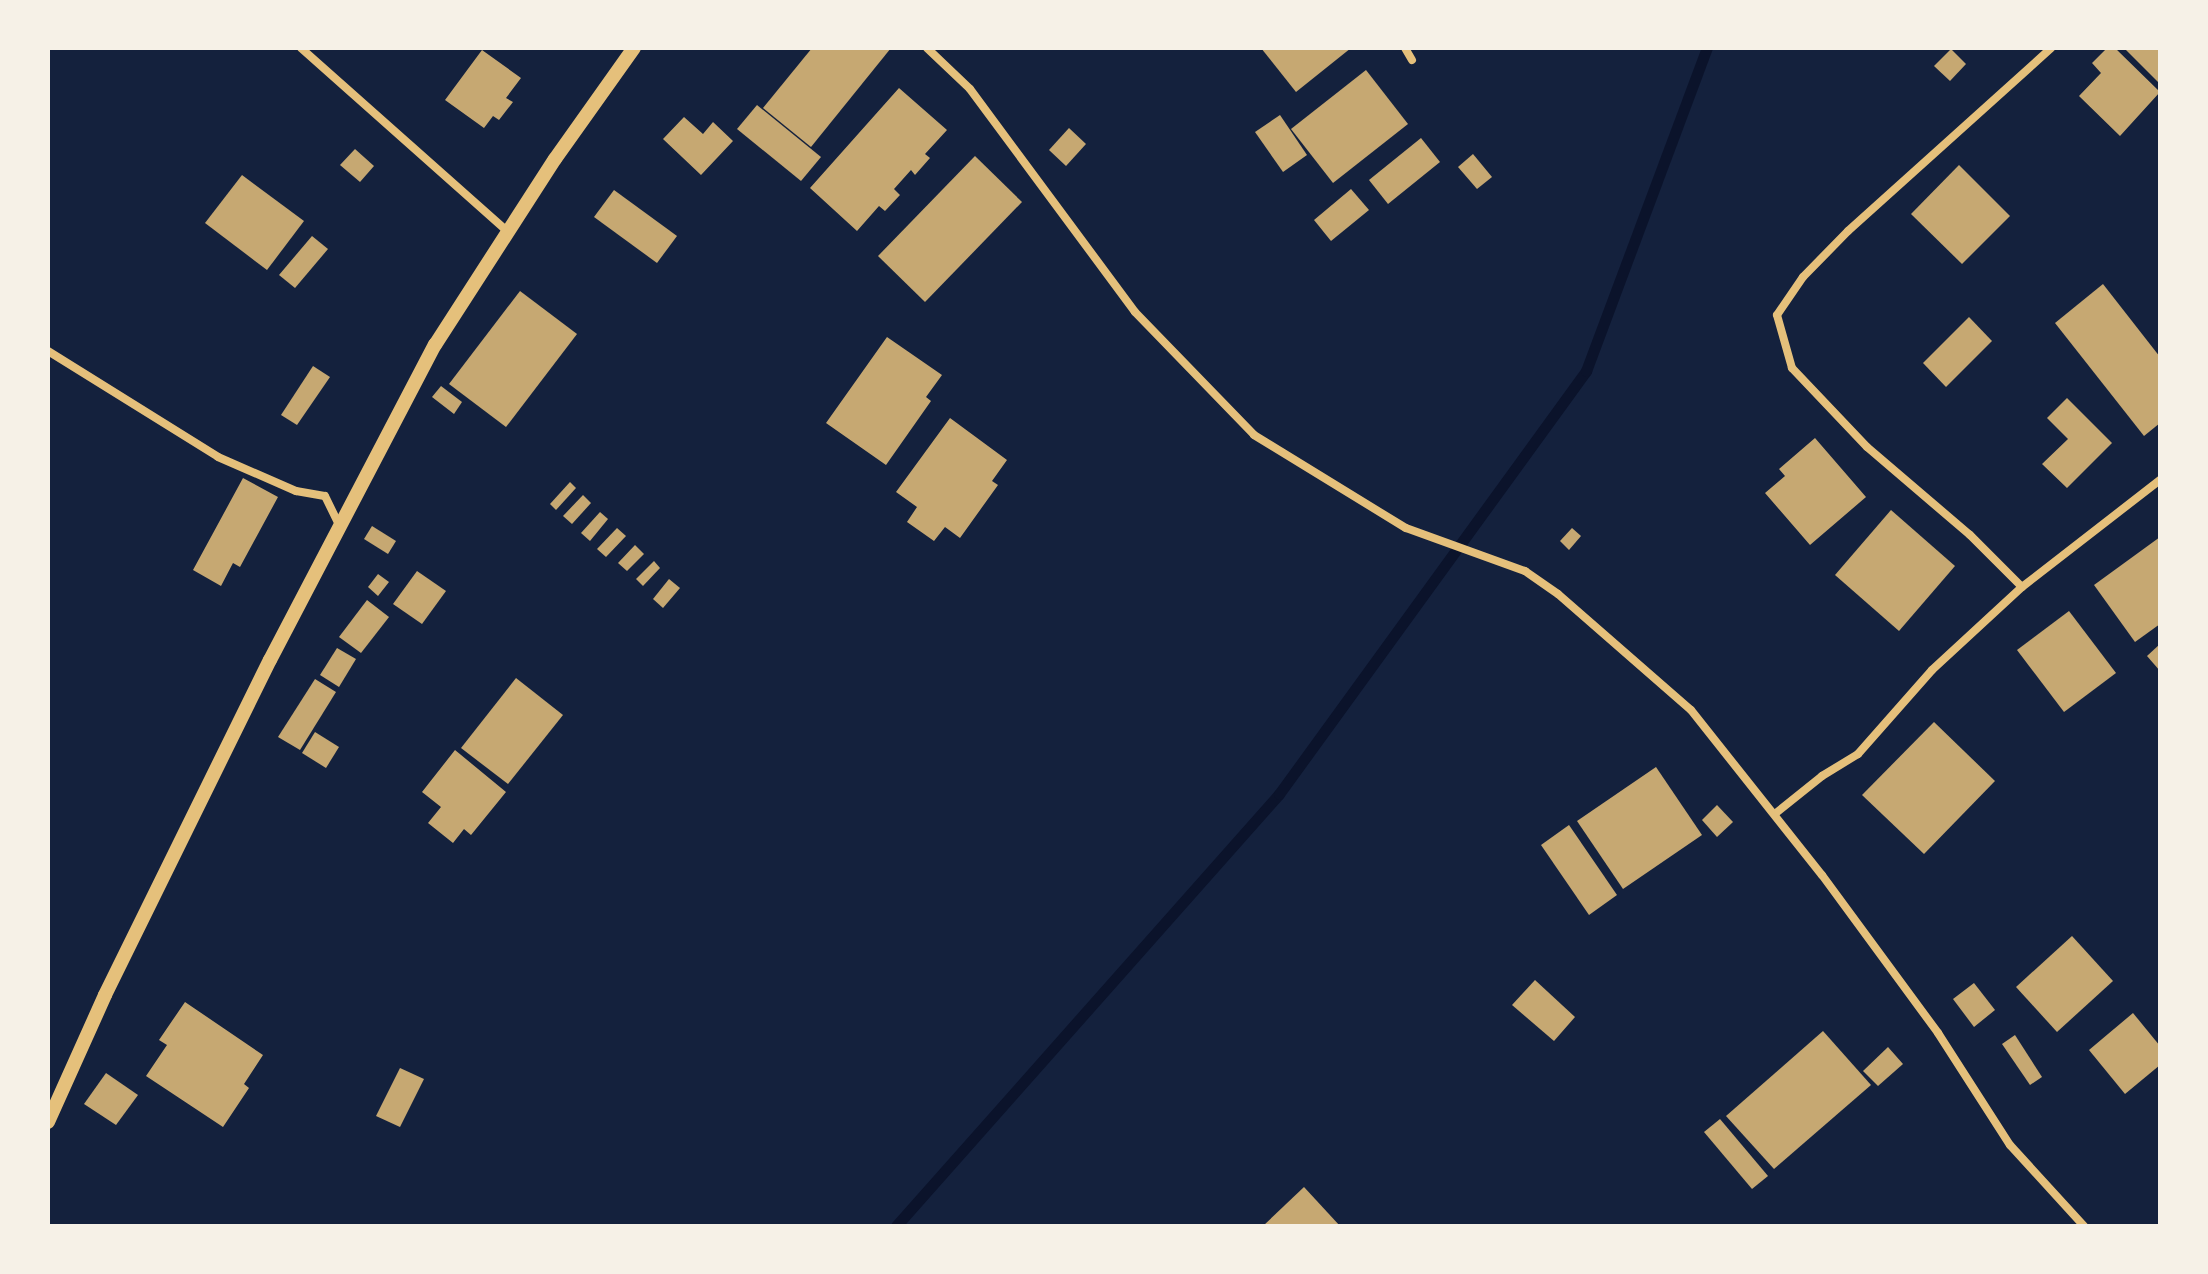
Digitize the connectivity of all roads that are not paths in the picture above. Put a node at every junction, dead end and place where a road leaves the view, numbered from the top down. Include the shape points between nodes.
1 (301, 48) edge
2 (634, 48) edge
3 (927, 48) edge
4 (1405, 48) edge
5 (2051, 48) edge
6 (1412, 60) dead end
7 (508, 232) junction
8 (48, 351) edge
9 (2160, 480) edge
10 (340, 526) junction
11 (2022, 587) junction
12 (1776, 813) junction
13 (48, 1122) edge
14 (2084, 1226) edge

1 - 7 street
2 - 7 street
3 - 12 street via 970,89 1135,312 1254,435 1406,528 1525,571 1558,594 1691,710
4 - 6 street
5 - 11 street via 1848,231 1803,277 1777,315 1792,368 1867,447
7 - 10 street via 435,345
8 - 10 street via 218,457 296,491 325,496
9 - 11 street
10 - 13 street via 112,981
11 - 12 street via 1932,670 1858,754
12 - 14 street via 1938,1033 2010,1145

